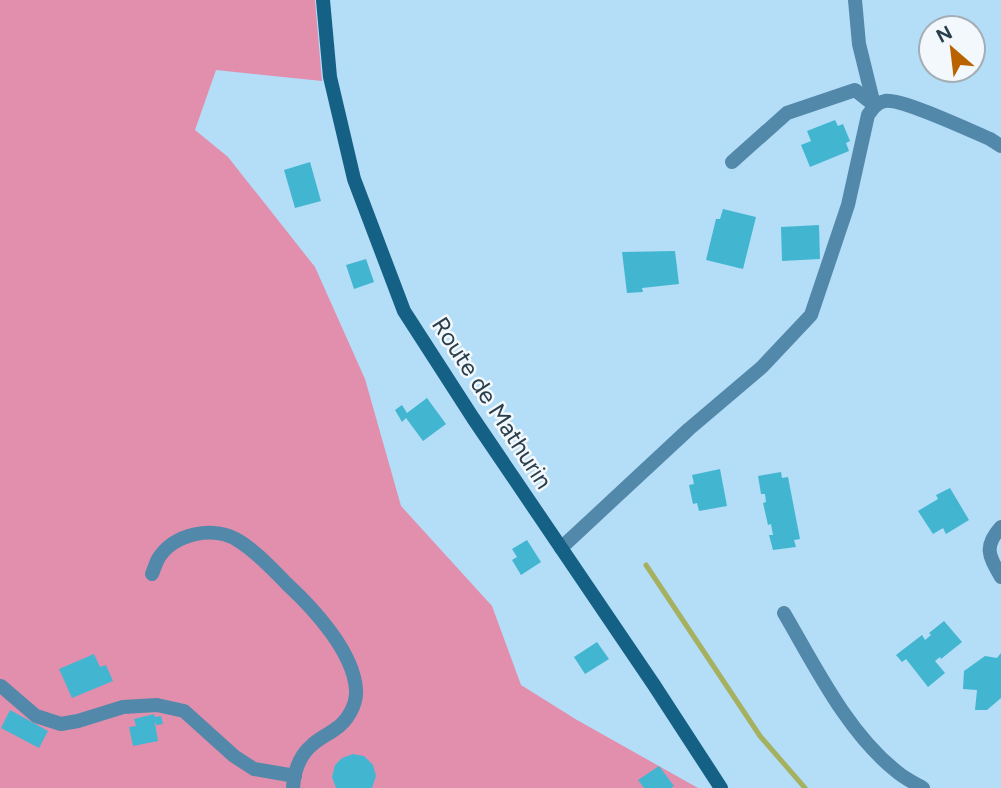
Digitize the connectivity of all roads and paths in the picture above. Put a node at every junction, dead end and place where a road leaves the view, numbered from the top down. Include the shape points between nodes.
1 (323, 0) edge
2 (855, 0) edge
3 (874, 105) junction
4 (1001, 146) edge
5 (733, 162) dead end
6 (1001, 527) edge
7 (561, 548) junction
8 (152, 573) dead end
9 (1001, 577) edge
10 (784, 613) dead end
11 (1, 687) edge
12 (294, 782) edge
13 (721, 788) edge
14 (923, 788) edge

1 - 7 street, Route de Mathurin via 330,77 354,179 404,312
2 - 3 street via 859,44
3 - 4 street via 891,101 911,106
3 - 5 street via 855,90 787,113
3 - 7 street via 848,205 811,315 762,367
6 - 9 street via 992,537 989,554
7 - 13 street, Route de Mathurin
8 - 12 street via 159,556 188,536 201,532 227,536 262,559 330,630 352,673 353,708 336,729 304,753
10 - 14 street via 833,697 869,746
11 - 12 street via 36,716 61,724 123,707 157,705 184,711 254,769

